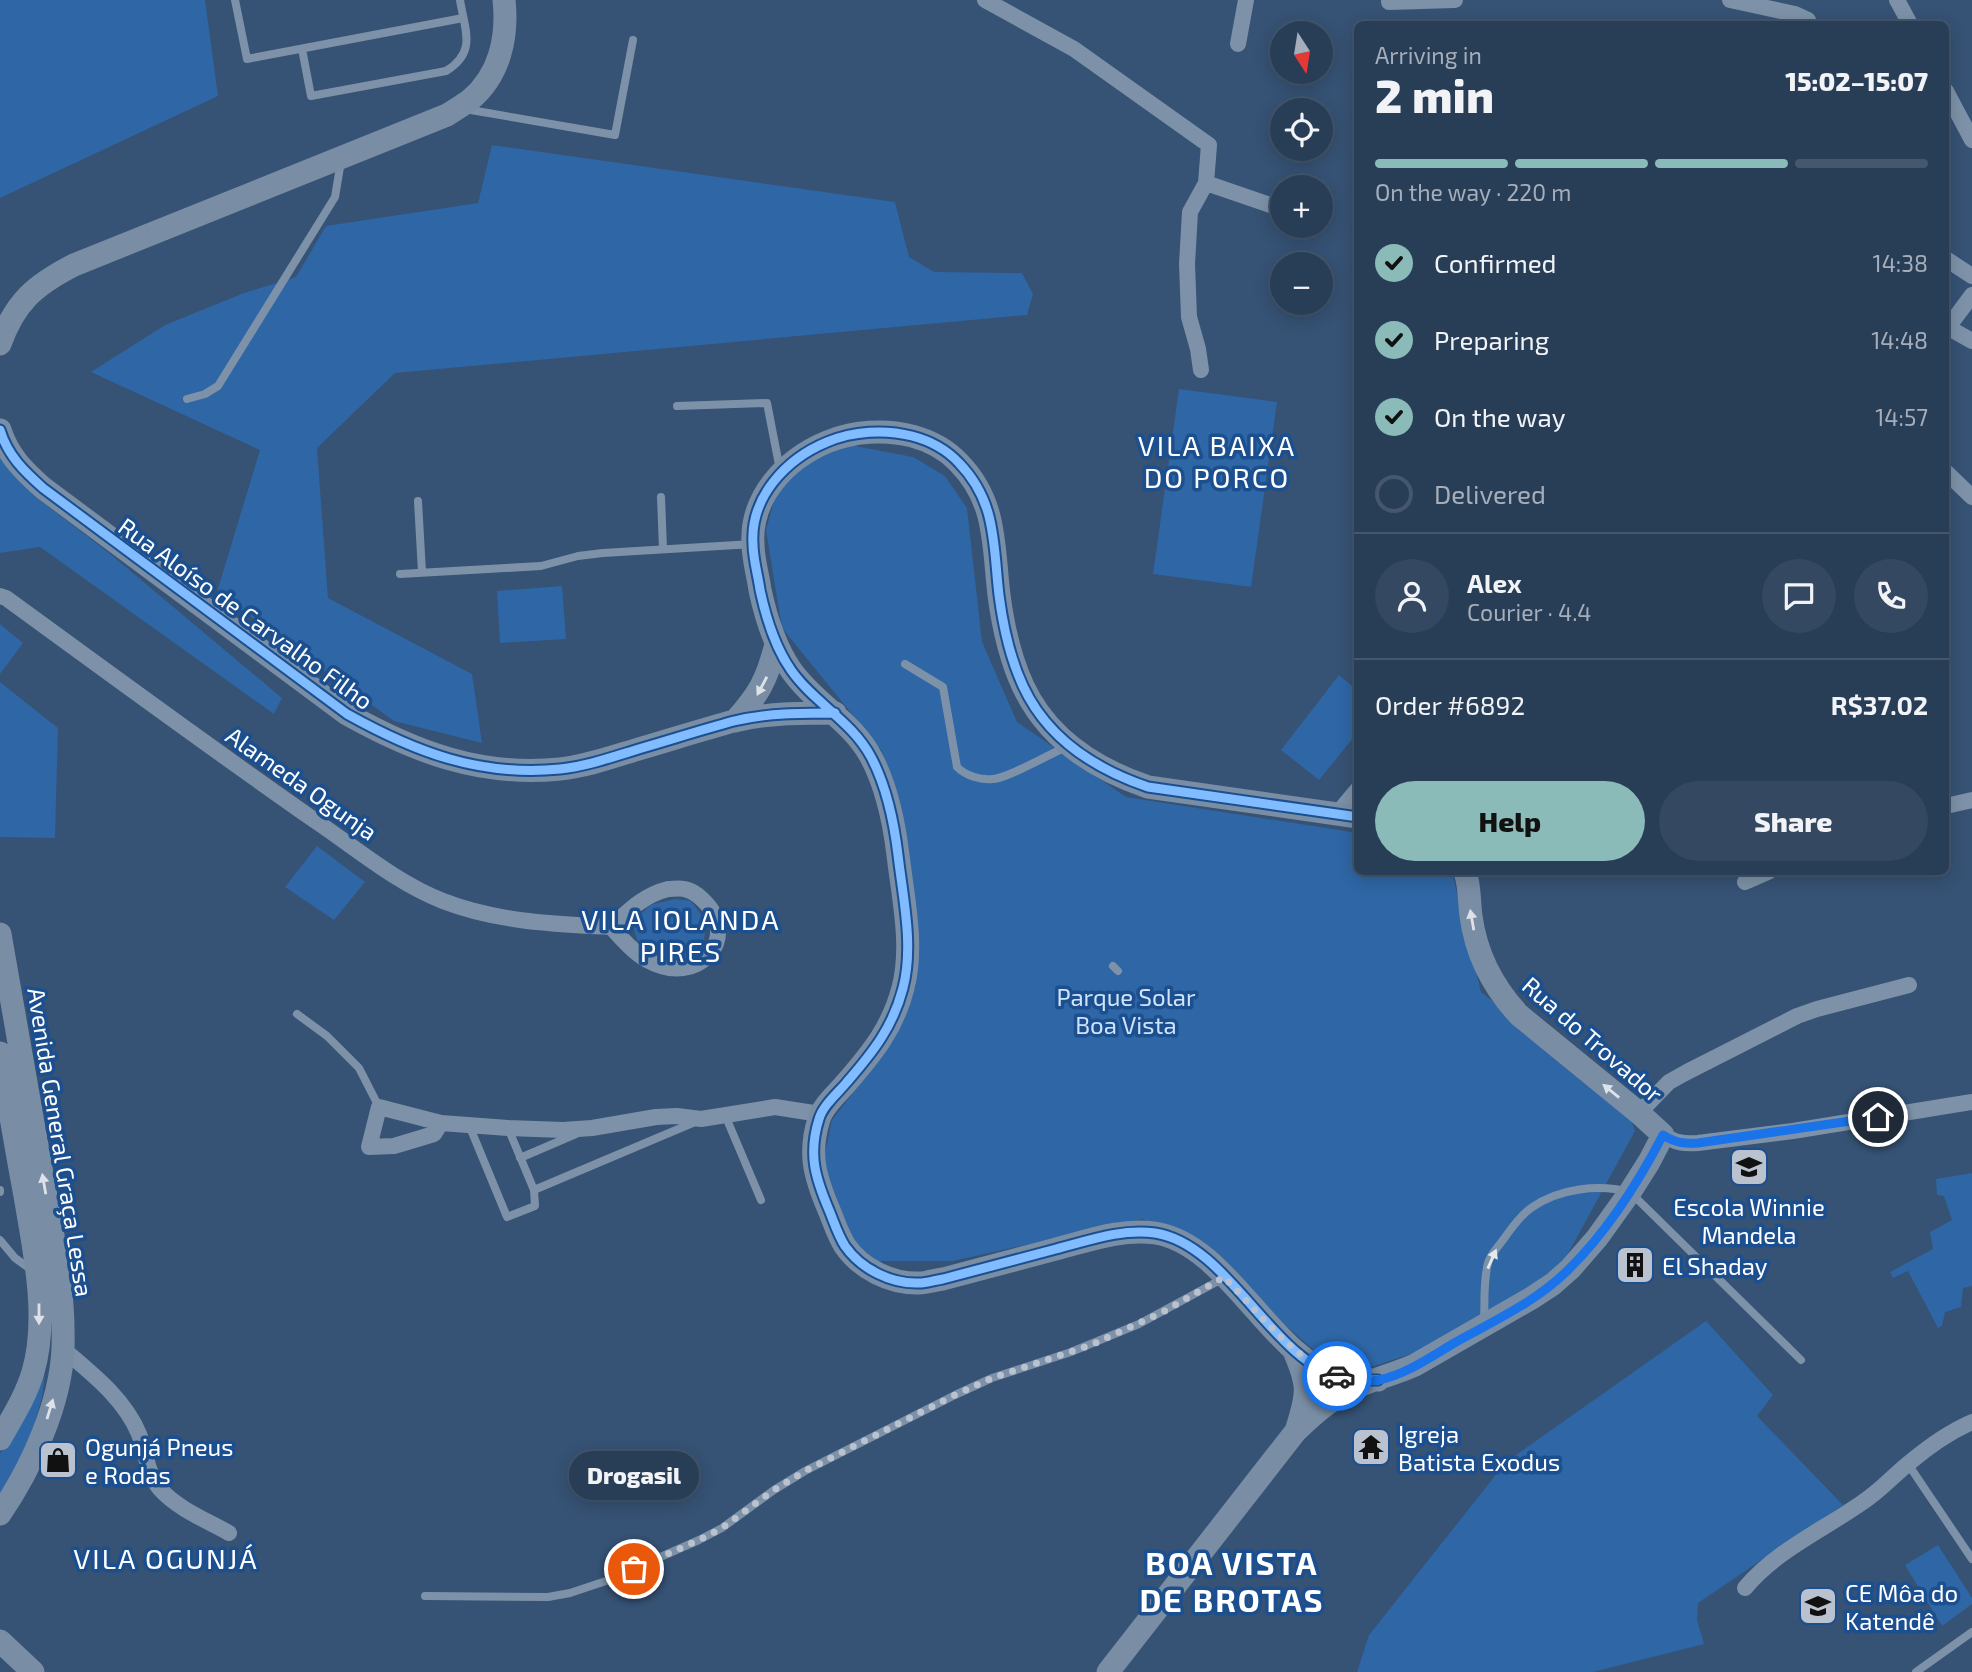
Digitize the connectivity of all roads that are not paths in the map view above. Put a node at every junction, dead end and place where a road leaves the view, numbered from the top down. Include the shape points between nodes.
1 (235, 0) edge
2 (460, 0) edge
3 (504, 0) edge
4 (985, 0) edge
5 (1246, 0) edge
6 (1455, 0) edge
7 (1730, 0) edge
8 (1897, 0) edge
9 (1389, 1) edge
10 (463, 18) junction
11 (1808, 20) dead end
12 (1908, 21) edge
13 (633, 40) dead end
14 (1238, 44) dead end
15 (302, 49) junction
16 (1949, 97) edge
17 (458, 108) junction
18 (1972, 140) edge
19 (342, 158) junction
20 (1206, 183) junction
21 (1270, 205) edge
22 (1949, 261) edge
23 (1972, 276) edge
24 (1972, 295) edge
25 (1949, 326) edge
26 (1949, 330) edge
27 (1972, 341) edge
28 (0, 344) edge
29 (1201, 370) dead end
30 (187, 399) dead end
31 (677, 406) dead end
32 (0, 430) edge
33 (780, 473) junction
34 (1949, 475) edge
35 (661, 496) dead end
36 (1972, 497) edge
37 (418, 501) dead end
38 (752, 544) junction
39 (663, 550) junction
40 (422, 572) junction
41 (400, 573) dead end
42 (0, 596) edge
43 (776, 644) junction
44 (905, 664) dead end
45 (835, 713) junction
46 (735, 721) junction
47 (1068, 746) junction
48 (1354, 799) edge
49 (1972, 800) edge
50 (1949, 805) edge
51 (1347, 816) edge
52 (1467, 875) edge
53 (1760, 875) edge
54 (1745, 881) dead end
55 (611, 927) junction
56 (0, 934) edge
57 (1909, 985) dead end
58 (297, 1014) dead end
59 (1, 1067) edge
60 (1972, 1102) edge
61 (379, 1107) junction
62 (1639, 1113) junction
63 (820, 1114) junction
64 (725, 1115) junction
65 (701, 1119) junction
66 (441, 1123) junction
67 (469, 1125) junction
68 (508, 1128) junction
69 (592, 1128) junction
70 (1663, 1135) junction
71 (520, 1158) junction
72 (534, 1190) junction
73 (1630, 1192) junction
74 (761, 1200) dead end
75 (0, 1240) edge
76 (38, 1274) junction
77 (1224, 1277) junction
78 (1484, 1326) junction
79 (1292, 1348) junction
80 (63, 1349) junction
81 (1801, 1360) dead end
82 (1378, 1380) junction
83 (1972, 1422) edge
84 (1296, 1431) junction
85 (0, 1440) edge
86 (1908, 1464) junction
87 (0, 1514) edge
88 (229, 1533) dead end
89 (1972, 1559) edge
90 (1745, 1588) dead end
91 (425, 1596) dead end
92 (1972, 1632) edge
93 (0, 1642) edge
94 (28, 1668) edge
95 (1108, 1672) edge
96 (1916, 1672) edge

1 - 15 lane via 247,59
2 - 10 lane
3 - 17 street via 503,48 492,76
4 - 20 street via 1074,49 1209,145
5 - 14 street
6 - 9 street
7 - 11 street
8 - 12 street
10 - 15 lane
10 - 15 lane via 465,55 446,71 311,96
13 - 17 lane via 615,135
16 - 18 street
17 - 19 street
19 - 28 street via 46,279 20,303
19 - 30 lane via 335,197 218,386
20 - 21 street
20 - 29 street via 1190,212 1187,264 1189,317
22 - 23 street
24 - 25 street
26 - 27 street
31 - 33 lane via 767,402
32 - 46 street, Rua Aloíso de Carvalho Filho via 20,468 43,488 347,714 414,748 482,767 561,769
33 - 38 street via 760,504
33 - 47 street via 827,442 881,432 934,443 955,458 985,499 1005,628 1022,684 1033,706
34 - 36 street
35 - 39 lane
37 - 40 lane
38 - 39 lane
38 - 43 street via 762,601
39 - 40 lane via 590,555 541,566
40 - 41 lane
42 - 55 street, Alameda Ogunja via 283,799 418,888 443,901 512,920
43 - 45 street via 806,688
43 -> 46 street via 763,685
44 - 47 lane via 943,687 957,767 964,774 996,779
45 - 46 street, Rua Aloíso de Carvalho Filho
45 - 63 street via 870,754 882,782 892,817 908,947 896,1013 878,1045
47 - 51 street via 1121,778 1148,787
48 - 51 street
49 - 50 street
62 -> 52 street, Rua do Trovador via 1502,997 1479,950
53 - 54 street
55 - 55 street via 645,959 678,970 704,961 717,935 710,907 686,889 654,892
80 -> 56 street, Avenida General Graça Lessa via 59,1277
57 - 62 street via 1797,1016 1686,1072
58 - 61 lane via 359,1068
59 - 76 street, Avenida General Graça Lessa
60 - 70 street via 1698,1143 1674,1142
61 - 66 street
61 - 66 street via 369,1147 394,1146 434,1134
62 - 70 street, Rua do Trovador
63 - 64 street via 775,1107
63 - 77 street via 813,1160 817,1182 842,1242 874,1272 919,1283 1103,1237 1155,1233 1194,1249
64 - 65 street
64 - 74 lane
65 - 69 street via 656,1117
65 - 72 lane
66 - 67 street
67 - 68 street
67 - 72 lane via 507,1217 535,1206
68 - 69 street
68 - 71 lane
69 - 71 lane
70 - 73 street, Rua do Trovador
71 - 72 lane
73 - 78 street, Rua do Trovador via 1570,1269
78 -> 73 lane via 1489,1260 1530,1209 1580,1190 1598,1187
73 - 81 lane
75 - 76 lane
76 -> 85 street, Avenida General Graça Lessa via 33,1371
77 - 79 street
77 - 91 lane via 1091,1345 955,1395 805,1471 722,1528 606,1581 548,1597
78 - 82 street, Rua do Trovador via 1415,1366
79 - 82 street via 1327,1373
79 - 84 street via 1306,1384
87 -> 80 street, Avenida General Graça Lessa via 39,1443
80 - 88 street via 97,1378 128,1415 157,1486 185,1509
82 - 84 street, Rua do Trovador via 1335,1399
83 - 86 street via 1941,1438
84 - 95 street
86 - 89 lane
86 - 90 street via 1865,1502 1774,1558
92 - 96 lane
93 - 94 street

